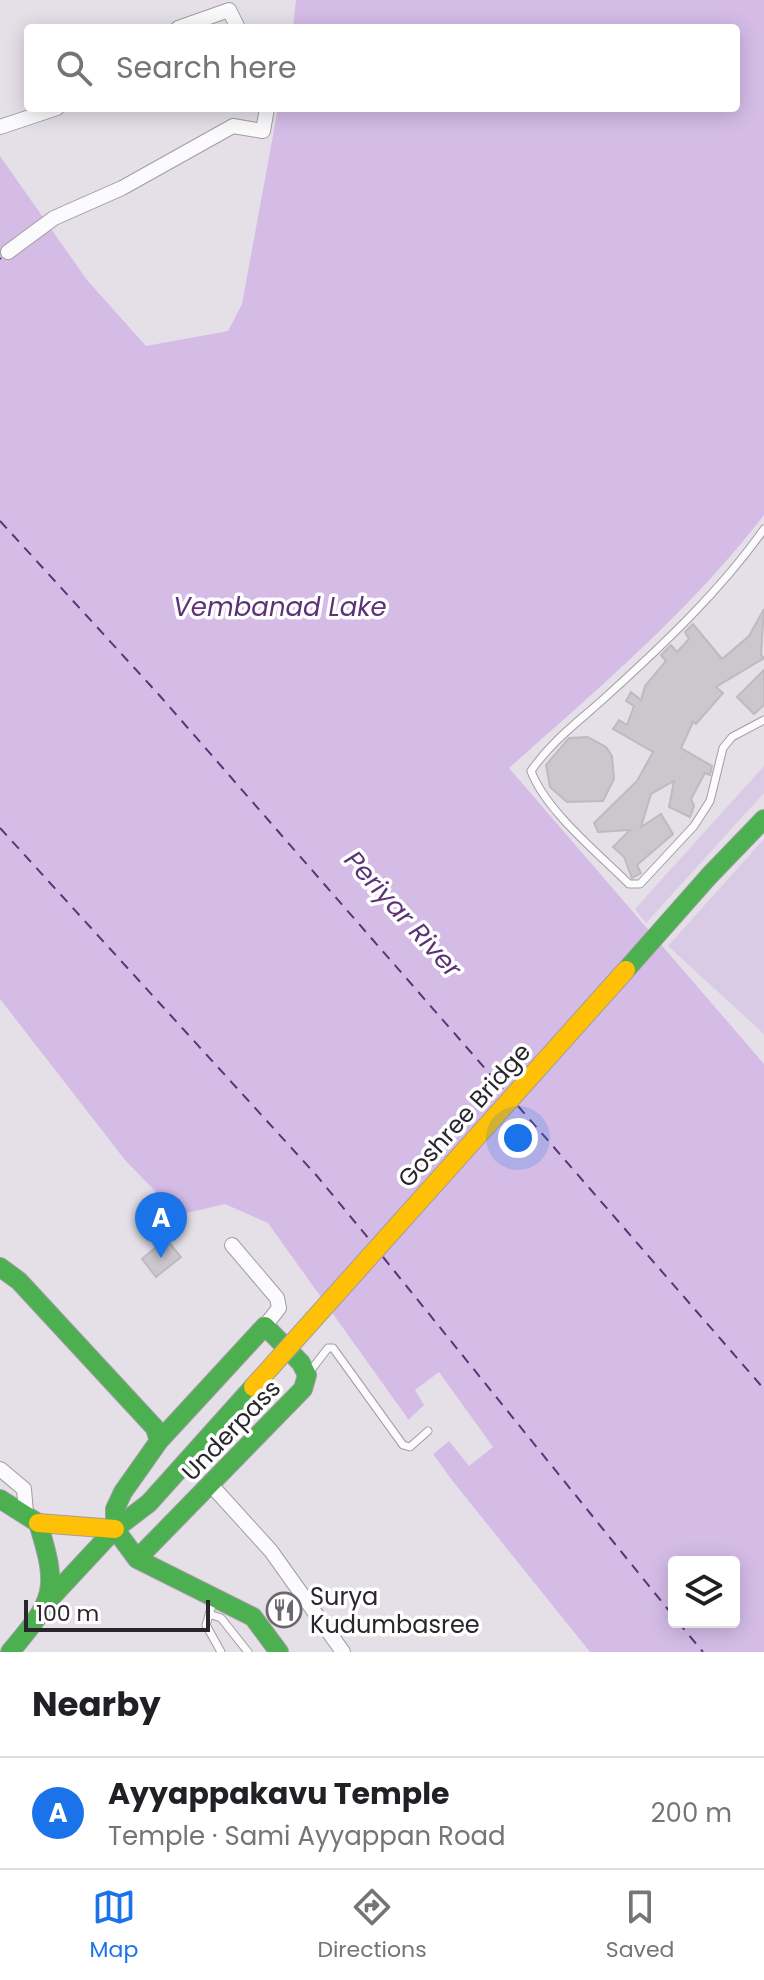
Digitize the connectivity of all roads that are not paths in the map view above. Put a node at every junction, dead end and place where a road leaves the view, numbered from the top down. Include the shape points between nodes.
1 (228, 5) edge
2 (187, 24) edge
3 (236, 24) edge
4 (45, 112) edge
5 (266, 112) edge
6 (0, 127) edge
7 (8, 252) dead end
8 (764, 529) edge
9 (764, 720) edge
10 (764, 819) edge
11 (232, 1245) dead end
12 (0, 1267) edge
13 (265, 1326) junction
14 (307, 1375) junction
15 (428, 1431) dead end
16 (159, 1441) junction
17 (0, 1469) edge
18 (212, 1486) junction
19 (15, 1511) edge
20 (115, 1529) junction
21 (137, 1559) junction
22 (48, 1601) junction
23 (212, 1606) junction
24 (0, 1632) edge
25 (27, 1632) junction
26 (10, 1652) edge
27 (221, 1652) edge
28 (248, 1652) edge
29 (279, 1652) edge
30 (343, 1652) edge

1 - 2 street
1 - 3 street
4 - 6 street
5 - 7 street via 263,131 233,126 122,188 54,218
8 - 9 lane via 739,565 608,695 560,734 531,771 536,785 573,827 629,884 640,884 710,801 727,743
10 - 20 main road, Goshree Bridge, bridge via 149,1503
11 - 13 street via 277,1298 279,1308
12 - 16 main road via 155,1428
13 - 14 main road, Underpass
13 - 16 main road
14 - 15 lane via 333,1348 403,1445 410,1447
14 - 18 main road, Underpass via 288,1407
16 - 20 main road via 123,1492 115,1509
17 - 19 street via 24,1489
18 - 21 main road, Underpass
18 - 30 street via 271,1551
19 - 20 main road
19 - 22 main road via 52,1568
20 - 21 main road
20 - 22 main road, Goshree Bridge
21 - 23 main road
22 - 25 main road, Goshree Bridge
23 - 27 lane via 206,1625
23 - 28 lane
23 - 29 main road via 253,1617
24 - 25 main road
25 - 26 main road, Goshree Bridge

